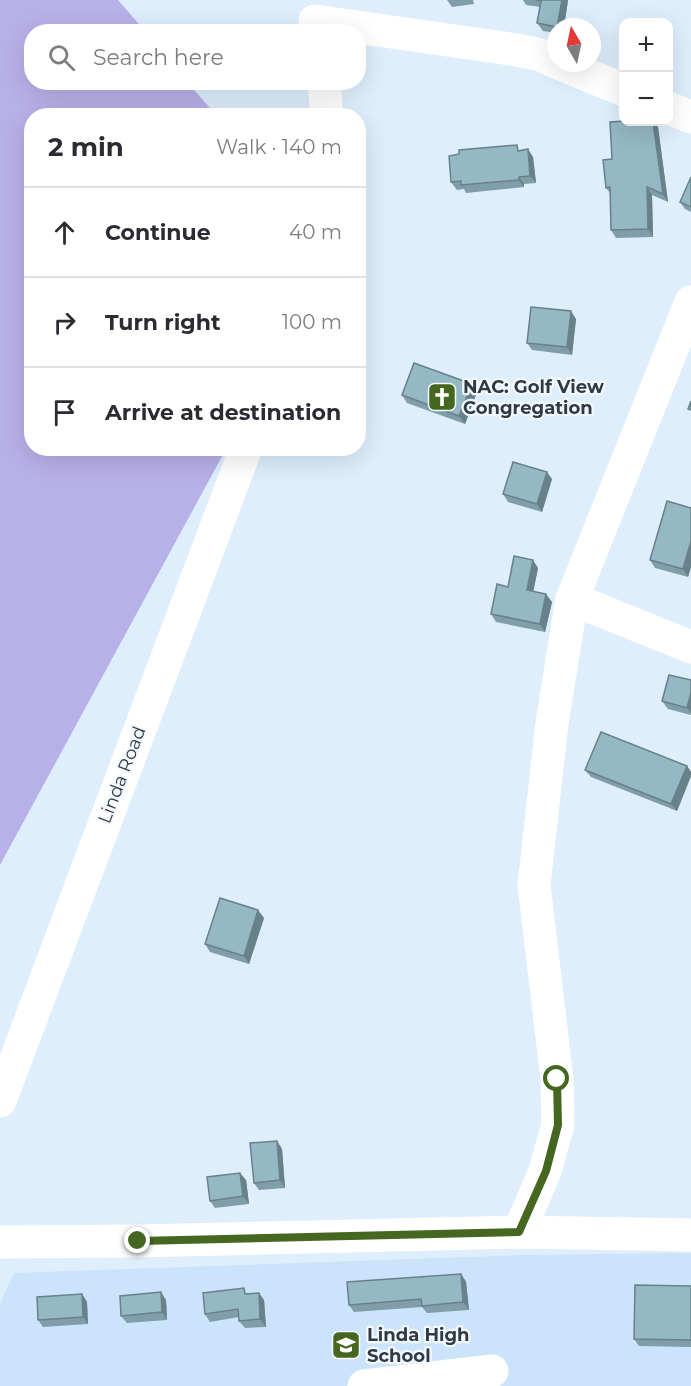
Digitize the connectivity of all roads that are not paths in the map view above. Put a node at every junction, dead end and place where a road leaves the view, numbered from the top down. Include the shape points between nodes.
1 (314, 17) edge
2 (357, 24) edge
3 (366, 25) edge
4 (547, 58) edge
5 (579, 72) edge
6 (619, 88) edge
7 (325, 90) edge
8 (326, 108) edge
9 (673, 110) edge
10 (691, 117) edge
11 (691, 302) edge
12 (243, 456) edge
13 (572, 599) junction
14 (691, 646) edge
15 (0, 1101) edge
16 (519, 1232) junction
17 (691, 1235) edge
18 (0, 1242) edge
19 (492, 1371) dead end
20 (364, 1386) edge

1 - 2 street
3 - 4 street
5 - 6 street
7 - 8 street
9 - 10 street
11 - 13 street
12 - 15 street, Linda Road
13 - 14 street
13 - 16 street via 552,723 534,885 557,1079 558,1125 546,1171
16 - 17 street
16 - 18 street
19 - 20 street

